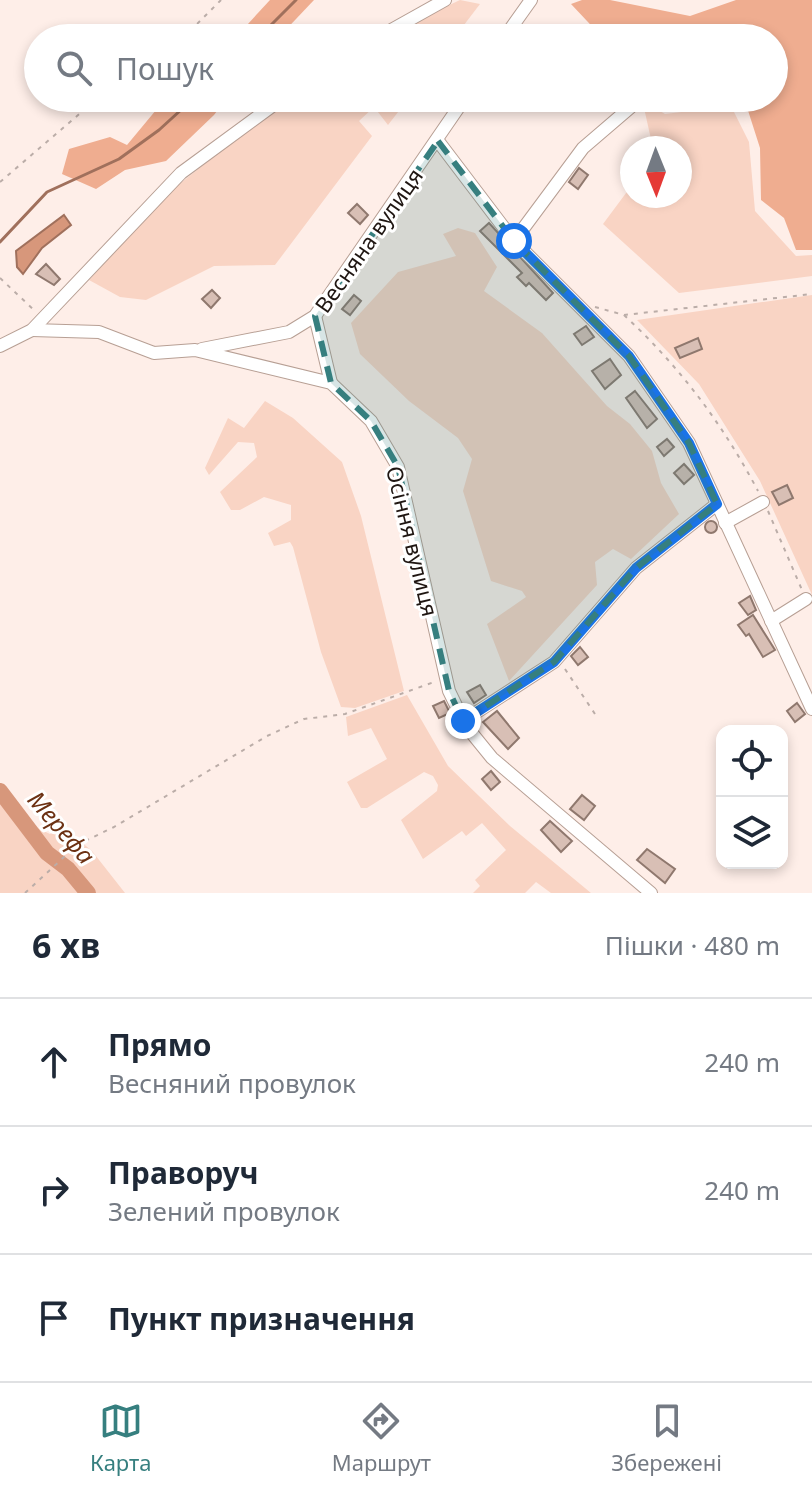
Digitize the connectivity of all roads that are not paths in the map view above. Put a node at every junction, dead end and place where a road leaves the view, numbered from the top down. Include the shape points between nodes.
1 (445, 0) edge
2 (531, 0) edge
3 (402, 24) edge
4 (514, 24) edge
5 (264, 112) edge
6 (456, 112) edge
7 (625, 112) edge
8 (438, 141) junction
9 (514, 241) junction
10 (315, 316) junction
11 (32, 330) junction
12 (0, 346) edge
13 (195, 350) junction
14 (331, 383) junction
15 (763, 502) road end
16 (717, 504) junction
17 (725, 523) junction
18 (806, 599) road end
19 (771, 621) junction
20 (812, 709) edge
21 (463, 721) junction
22 (651, 893) edge

1 - 3 street
2 - 4 street
5 - 11 street via 181,173
6 - 8 street, Весняна вулиця
7 - 9 street via 583,148
8 - 9 street
8 - 10 street, Весняна вулиця
9 - 16 street via 629,356 689,443
10 - 13 street, Весняна вулиця via 289,332
10 - 14 street
11 - 12 street
11 - 13 street, Осіння вулиця via 99,332 154,353
13 - 14 street, Осіння вулиця
14 - 21 street, Осіння вулиця via 371,421 398,467 446,678
15 - 17 street
16 - 17 street
16 - 21 street via 636,568 558,658
17 - 19 street
18 - 19 street
19 - 20 street
21 - 22 street, Осіння вулиця via 492,758

